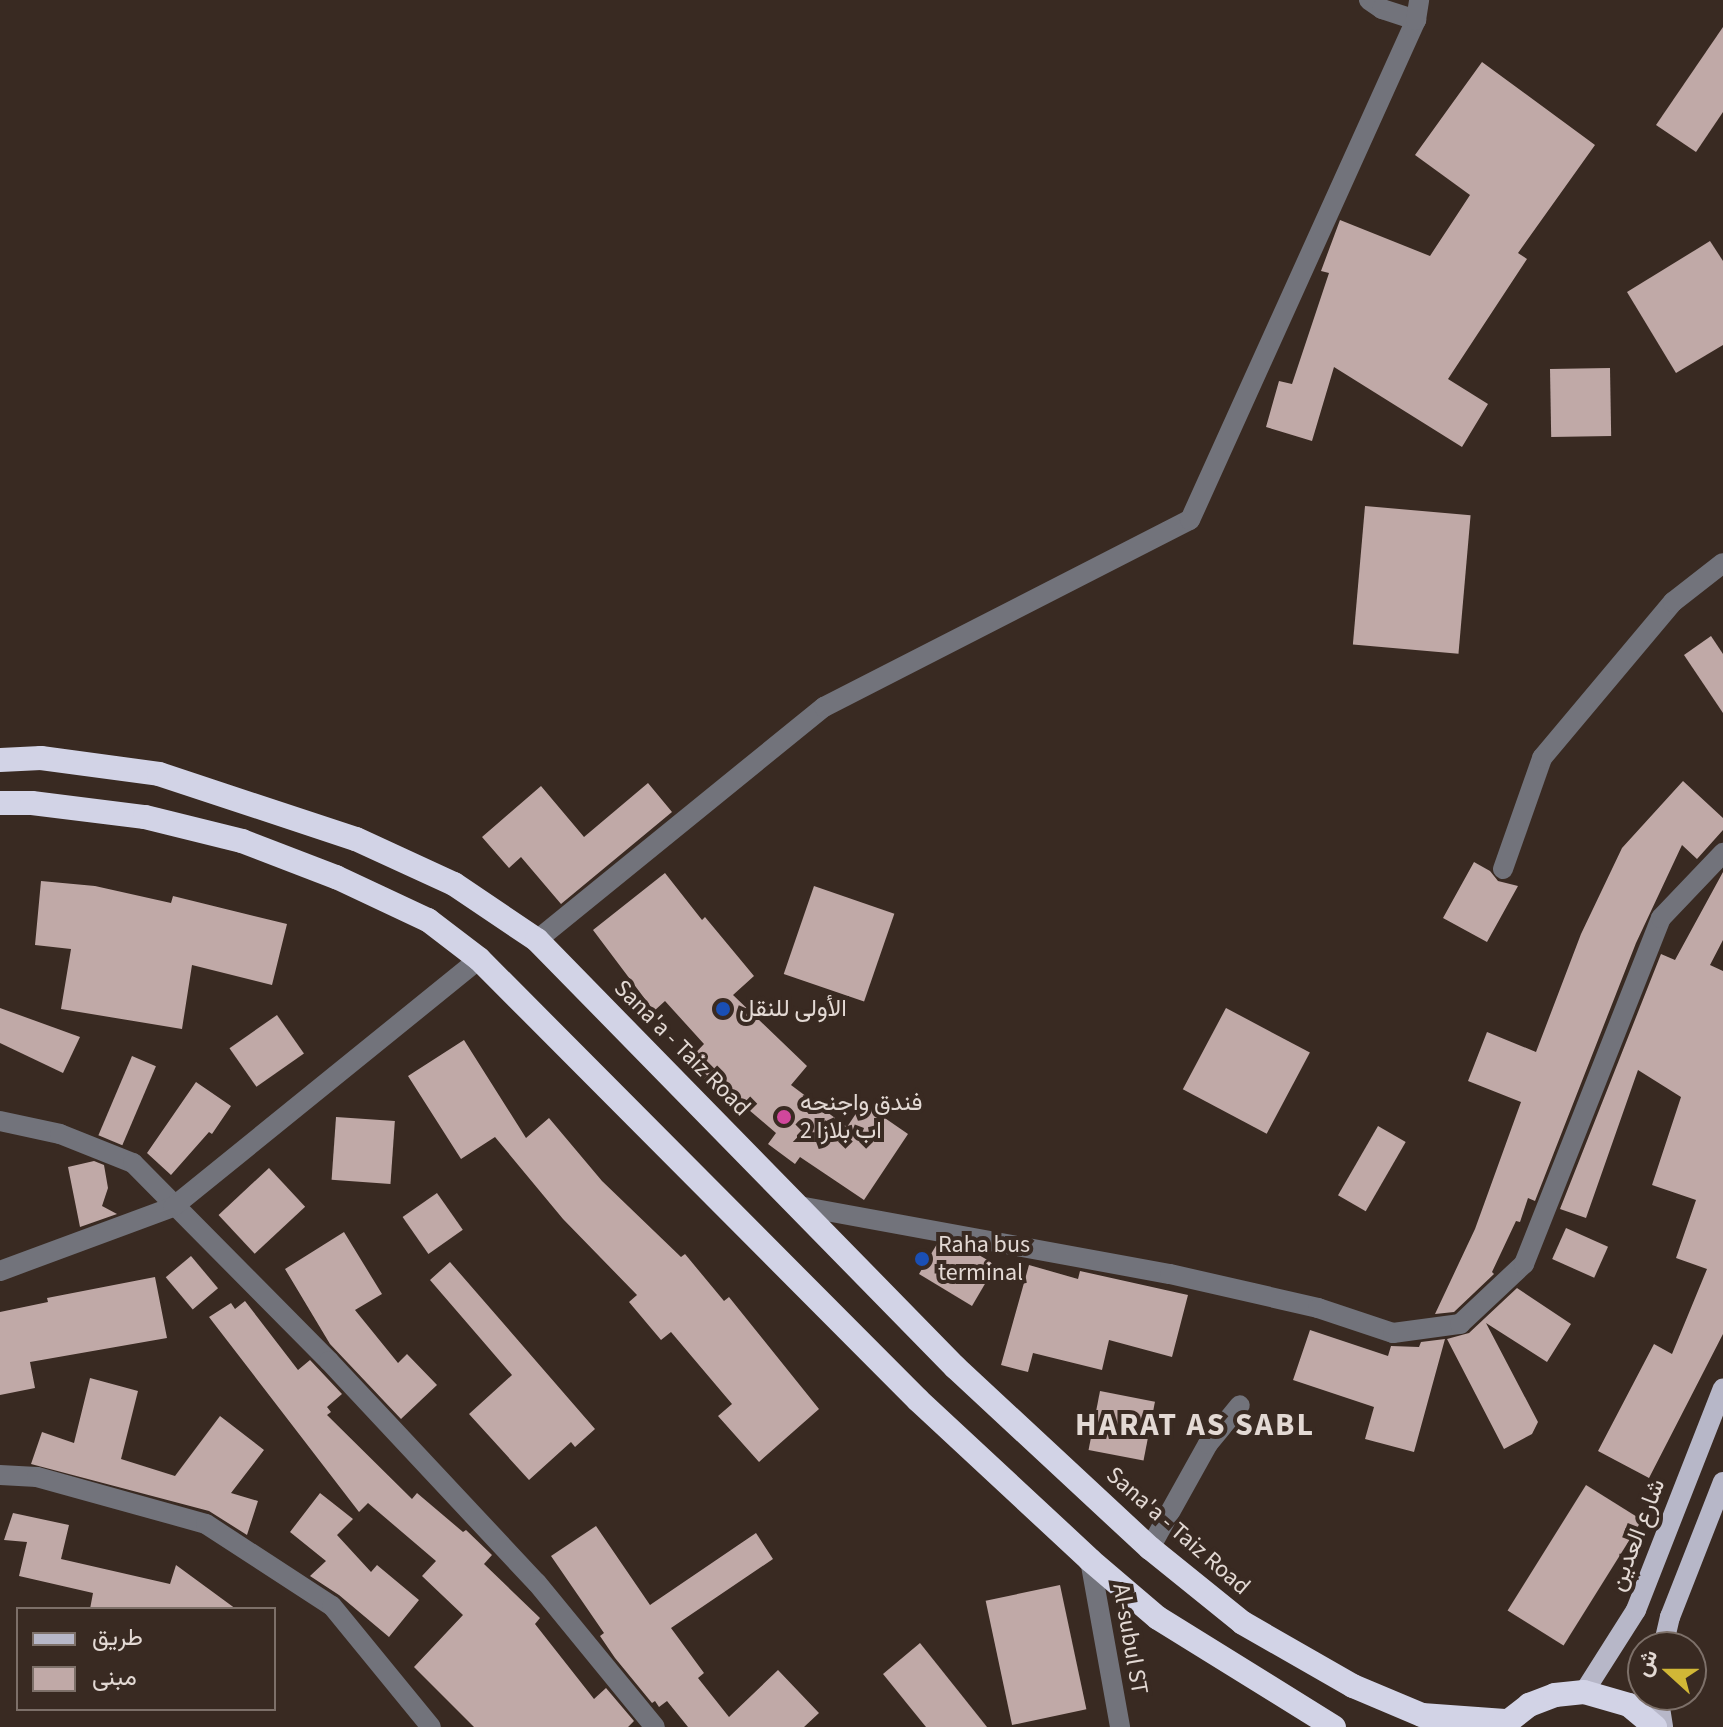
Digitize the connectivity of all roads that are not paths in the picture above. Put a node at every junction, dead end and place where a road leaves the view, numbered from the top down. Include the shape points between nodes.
1 (1369, 0) edge
2 (1418, 10) edge
3 (1723, 563) edge
4 (0, 760) edge
5 (0, 803) edge
6 (1723, 853) edge
7 (1503, 869) dead end
8 (537, 940) junction
9 (479, 959) junction
10 (0, 1121) edge
11 (799, 1206) junction
12 (173, 1207) junction
13 (0, 1271) edge
14 (1723, 1388) edge
15 (1240, 1405) dead end
16 (0, 1475) edge
17 (1723, 1482) edge
18 (1150, 1548) junction
19 (1090, 1560) junction
20 (1667, 1631) edge
21 (1584, 1692) junction
22 (1503, 1724) edge
23 (431, 1727) edge
24 (655, 1727) edge
25 (1120, 1727) edge
26 (1334, 1727) edge
27 (1655, 1727) edge

1 - 2 street via 1382,9
2 - 8 street via 1190,520 824,707
3 - 7 street via 1673,602 1542,758
4 - 8 highway, Sana'a - Taiz Road via 41,758 159,774 356,839 454,884
5 - 9 highway via 145,817 242,841 428,920
6 - 11 street via 1661,918 1524,1264 1460,1324 1393,1333 1318,1308 1170,1274
8 - 11 highway, Sana'a - Taiz Road
9 - 12 street
9 - 19 highway via 918,1400
10 - 12 street via 60,1134 133,1163
11 - 18 highway, Sana'a - Taiz Road via 955,1367
12 - 13 street
12 - 24 street via 329,1361 537,1583
14 - 21 main road, شارع العدين via 1636,1610
15 - 18 street via 1208,1444
16 - 23 street via 37,1477 206,1524 332,1606
17 - 20 main road
18 - 22 highway, Sana'a - Taiz Road via 1243,1623 1353,1686 1422,1715
19 - 25 street, Al-subul ST
19 - 26 highway via 1158,1618
21 - 22 highway via 1542,1700
21 - 27 highway via 1629,1705

